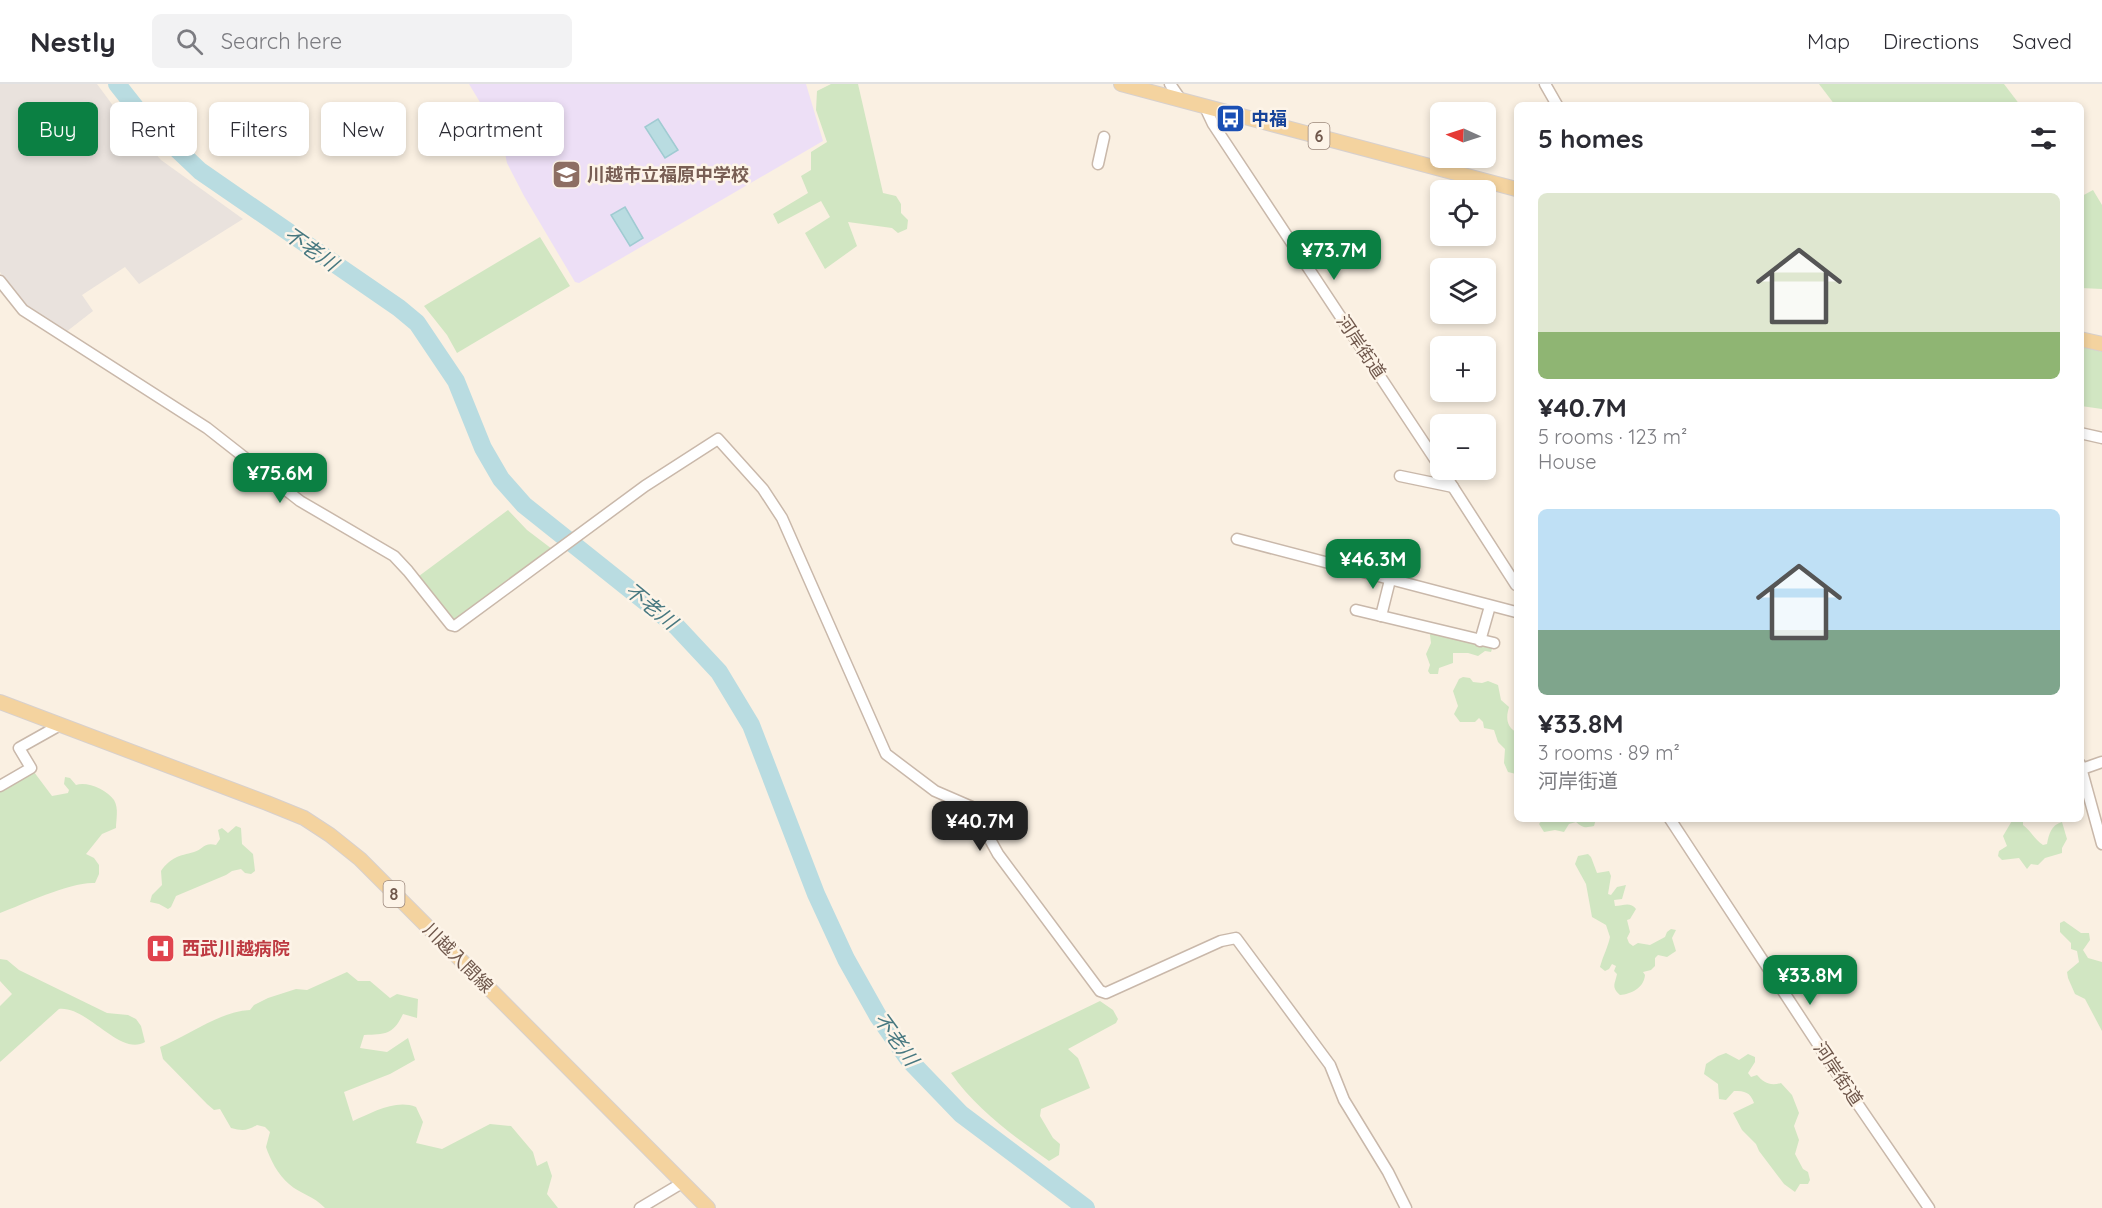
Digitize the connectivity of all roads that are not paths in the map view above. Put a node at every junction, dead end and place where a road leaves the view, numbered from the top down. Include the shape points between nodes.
1 (1121, 84) edge
2 (1170, 84) edge
3 (1545, 84) edge
4 (1181, 100) junction
5 (1555, 102) edge
6 (1205, 107) junction
7 (1104, 136) dead end
8 (1098, 164) dead end
9 (1514, 188) edge
10 (0, 280) edge
11 (2084, 340) edge
12 (2102, 344) edge
13 (2084, 434) edge
14 (2102, 438) edge
15 (1430, 451) edge
16 (1400, 476) dead end
17 (1449, 480) edge
18 (1453, 487) junction
19 (1237, 539) dead end
20 (1390, 580) junction
21 (1514, 582) edge
22 (1490, 606) junction
23 (1356, 610) dead end
24 (1514, 612) edge
25 (1381, 616) junction
26 (1480, 640) junction
27 (1494, 643) dead end
28 (0, 702) edge
29 (60, 725) junction
30 (2102, 762) edge
31 (2084, 765) edge
32 (2084, 777) edge
33 (0, 786) edge
34 (1672, 822) edge
35 (2102, 844) edge
36 (682, 1183) junction
37 (703, 1207) edge
38 (640, 1208) edge
39 (1406, 1208) edge
40 (1929, 1208) edge

1 - 4 main road, 6
2 - 4 street
3 - 5 street
4 - 6 main road, 6
6 - 9 main road, 6
6 - 15 street, 河岸街道
7 - 8 street
10 - 39 street via 23,310 207,428 300,501 394,556 455,626 645,486 718,439 763,489 782,518 886,754 935,791 972,807 1002,860 1100,991 1106,993 1221,941 1236,938 1330,1065 1344,1100
11 - 12 main road
13 - 14 street
16 - 18 street
17 - 18 street, 河岸街道
18 - 21 street, 河岸街道
19 - 20 street
20 - 22 street
20 - 25 street
22 - 24 street
22 - 26 street
23 - 25 street
25 - 26 street
26 - 27 street
28 - 29 main road, 川越入間線 / 8
29 - 33 street via 19,748 32,768
29 - 36 main road, 川越入間線 / 8 via 267,802 330,835 360,859
30 - 31 street
32 - 35 street
34 - 40 street, 河岸街道
36 - 37 main road, 川越入間線 / 8
36 - 38 street

